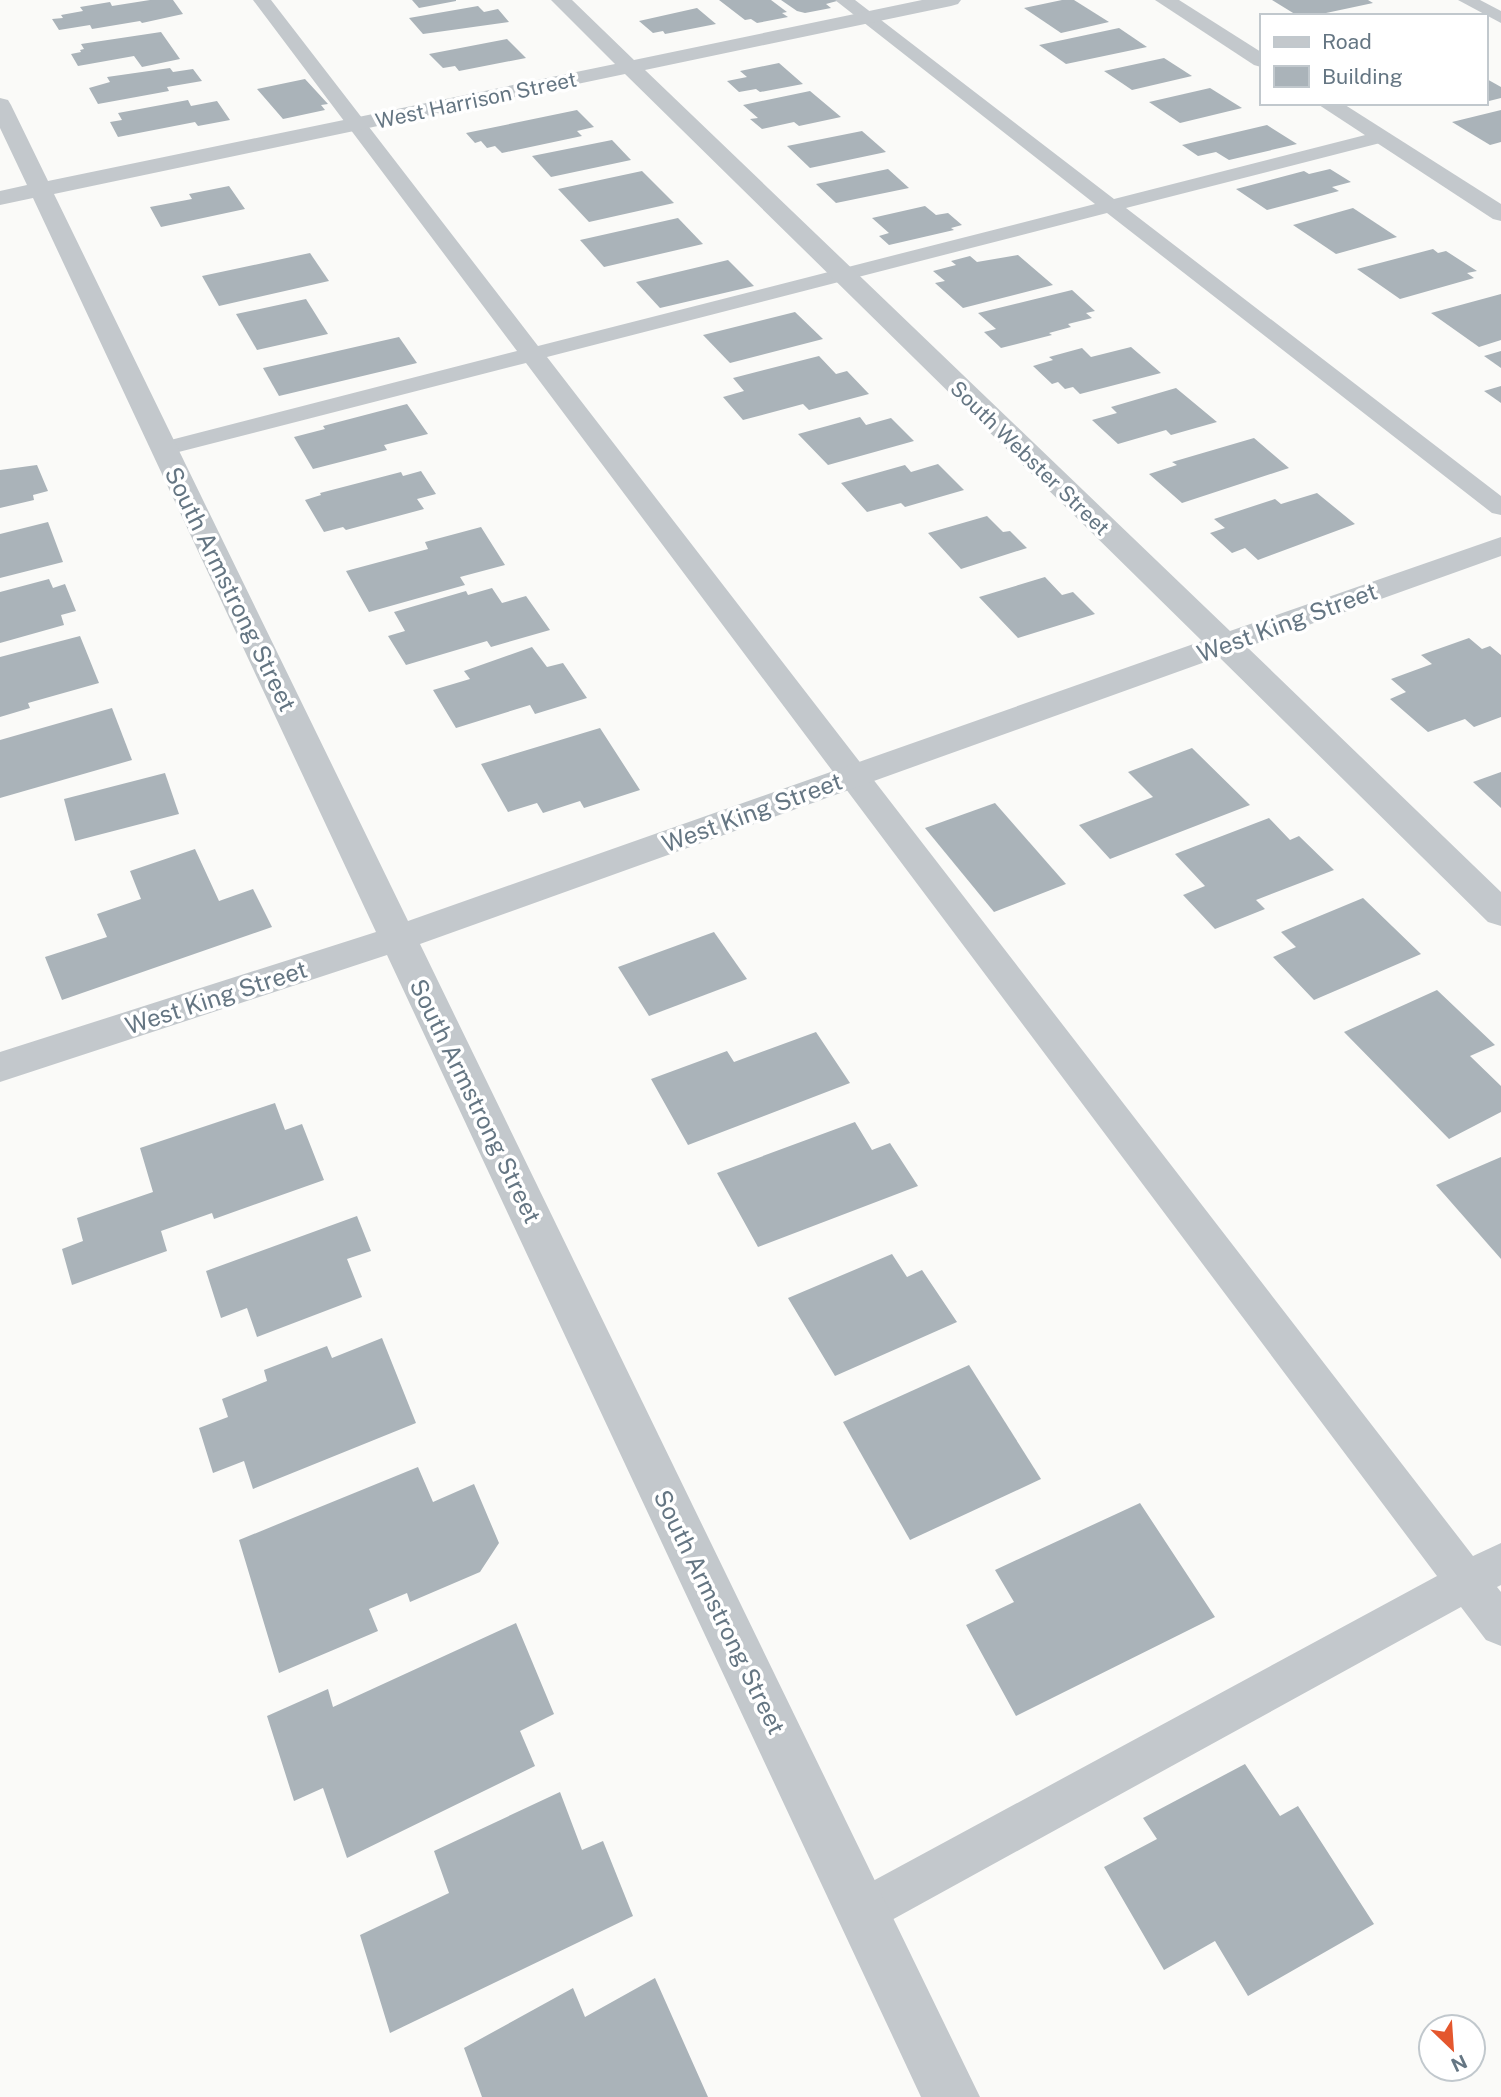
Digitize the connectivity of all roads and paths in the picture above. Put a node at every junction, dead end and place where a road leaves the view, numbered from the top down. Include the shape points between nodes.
1 (262, 0) edge
2 (561, 0) edge
3 (844, 0) edge
4 (951, 0) edge
5 (1165, 0) edge
6 (1467, 0) edge
7 (867, 18) junction
8 (1501, 18) edge
9 (1260, 60) edge
10 (631, 68) junction
11 (0, 104) edge
12 (1330, 105) edge
13 (355, 124) junction
14 (1381, 137) junction
15 (41, 190) junction
16 (0, 198) edge
17 (1113, 206) junction
18 (1501, 214) edge
19 (843, 275) junction
20 (532, 355) junction
21 (163, 449) junction
22 (1501, 508) edge
23 (1501, 546) edge
24 (1222, 645) junction
25 (852, 777) junction
26 (1501, 913) edge
27 (398, 937) junction
28 (0, 1068) edge
29 (1484, 1573) edge
30 (1501, 1626) edge
31 (863, 1911) junction
32 (951, 2097) edge

1 - 13 lane
2 - 10 street, South Webster Street
3 - 7 lane
4 - 7 street, West Harrison Street
5 - 9 street
6 - 8 lane
7 - 10 street, West Harrison Street
7 - 17 lane
10 - 13 street, West Harrison Street
10 - 19 street, South Webster Street
11 - 15 street, South Armstrong Street
12 - 14 street
13 - 15 street, West Harrison Street
13 - 20 lane
14 - 17 lane
14 - 18 street
15 - 16 street, West Harrison Street
15 - 21 street, South Armstrong Street
17 - 19 lane
17 - 22 lane
19 - 20 lane
19 - 24 street, South Webster Street
20 - 21 lane
20 - 25 lane
21 - 27 street, South Armstrong Street
23 - 24 street, West King Street
24 - 25 street, West King Street
24 - 26 street, South Webster Street
25 - 27 street, West King Street
25 - 29 lane
27 - 28 street, West King Street
27 - 31 street, South Armstrong Street
29 - 30 lane
29 - 31 lane
31 - 32 street, South Armstrong Street

